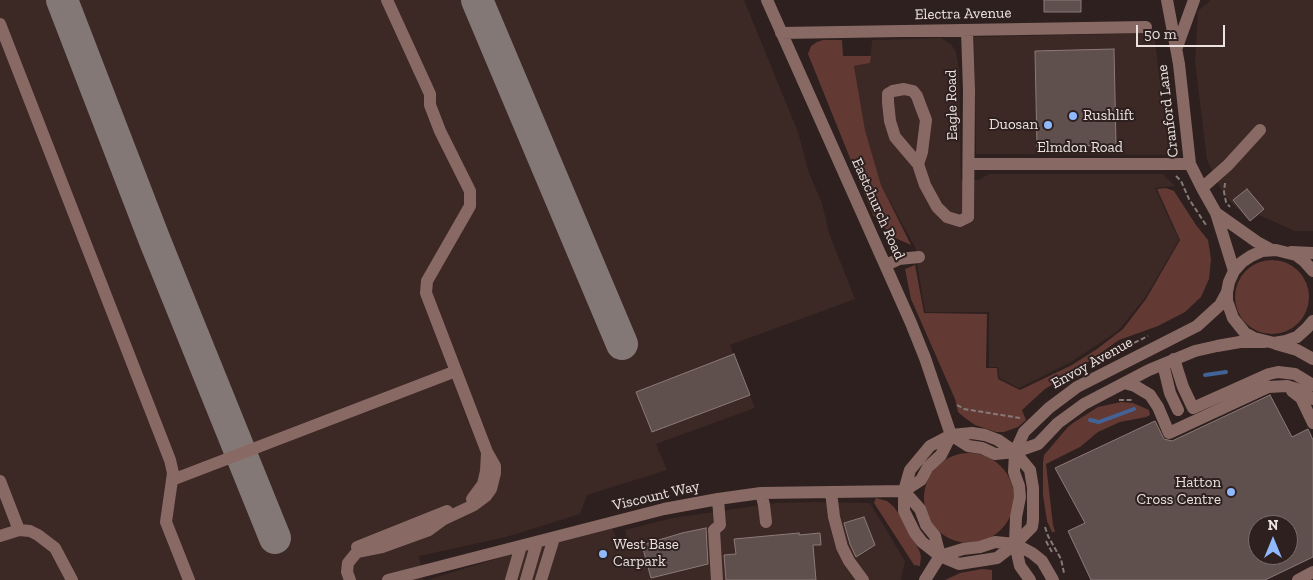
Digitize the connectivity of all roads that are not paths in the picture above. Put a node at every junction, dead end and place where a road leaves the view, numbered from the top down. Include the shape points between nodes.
1 (387, 0) edge
2 (767, 0) edge
3 (1167, 0) edge
4 (1194, 0) edge
5 (0, 24) edge
6 (1146, 27) dead end
7 (967, 31) junction
8 (781, 33) junction
9 (1176, 47) junction
10 (1260, 130) dead end
11 (918, 164) junction
12 (969, 164) junction
13 (1190, 164) junction
14 (1202, 188) junction
15 (1216, 213) junction
16 (1278, 250) junction
17 (1313, 253) edge
18 (919, 257) dead end
19 (886, 265) junction
20 (1234, 271) junction
21 (1313, 272) edge
22 (1227, 292) junction
23 (1313, 321) edge
24 (1269, 342) junction
25 (1313, 359) edge
26 (1169, 362) junction
27 (456, 371) junction
28 (1125, 382) junction
29 (1313, 385) edge
30 (1313, 390) edge
31 (1313, 399) edge
32 (1178, 410) dead end
33 (1313, 423) edge
34 (951, 435) junction
35 (487, 452) junction
36 (1015, 452) junction
37 (172, 480) junction
38 (0, 481) edge
39 (904, 491) junction
40 (831, 492) junction
41 (761, 494) junction
42 (718, 499) junction
43 (766, 522) dead end
44 (19, 530) junction
45 (0, 536) edge
46 (537, 542) junction
47 (1015, 544) junction
48 (940, 556) junction
49 (1059, 578) edge
50 (72, 580) edge
51 (189, 580) edge
52 (342, 580) edge
53 (350, 580) edge
54 (388, 580) edge
55 (511, 580) edge
56 (519, 580) edge
57 (526, 580) edge
58 (534, 580) edge
59 (541, 580) edge
60 (717, 580) edge
61 (863, 580) edge
62 (925, 580) edge
63 (1030, 580) edge

1 - 27 street via 430,94 430,105 440,131 470,191 470,206 426,286
2 - 8 street, Eastchurch Road
3 - 9 street, Cranford Lane
4 - 9 street
5 - 37 street via 170,460
6 - 7 street, Electra Avenue
7 - 8 street, Electra Avenue
7 - 12 street, Eagle Road
8 - 19 street, Eastchurch Road
9 - 13 street, Cranford Lane
10 - 14 street
11 - 11 street via 895,137 888,102 888,94 893,91 913,91 926,120
11 - 12 street, Eagle Road via 937,207 947,217 960,221 968,217
12 - 13 street, Elmdon Road
13 - 14 street, Cranford Lane
14 - 15 street, Cranford Lane
15 - 16 street, Cranford Lane via 1257,242
15 - 20 street, Cranford Lane
16 - 17 street
16 - 20 street via 1251,256
16 - 21 street, Cranford Lane via 1296,255
18 - 19 street via 899,259
19 - 34 street, Eastchurch Road via 925,358
20 - 22 street
22 - 24 street via 1230,310 1238,326 1254,338
22 - 36 street, Envoy Avenue via 1220,304 1197,326 1061,397 1024,432
23 - 24 street via 1296,337
24 - 25 street
24 - 26 street via 1217,346
26 - 28 street
26 - 29 street via 1193,408 1278,372 1294,374
26 - 32 street via 1170,393
27 - 35 street
27 - 37 street
28 - 31 street via 1150,395 1168,433 1268,387 1287,386
28 - 36 street via 1084,404 1058,423 1038,444
30 - 33 street via 1301,379 1288,374 1279,374 1265,384 1295,392
34 - 36 street via 968,446 994,454
34 - 39 street via 934,443 922,454 910,470
35 - 52 street via 483,484 472,498 460,506 351,550 342,562
35 - 53 street via 495,466 494,478 491,489 480,502 429,530 382,548 357,552 348,563
36 - 47 street via 1030,470 1034,510 1032,527
37 - 51 street via 166,522
38 - 44 street
39 - 40 street, Viscount Way
39 - 48 street via 935,536
40 - 41 street, Viscount Way
40 - 61 street via 842,547
41 - 42 street, Viscount Way
41 - 43 street
42 - 46 street, Viscount Way via 664,509
42 - 60 street via 720,525 714,530
44 - 45 street
44 - 50 street via 30,531 55,548
46 - 54 street, Viscount Way
46 - 55 street
46 - 56 street
46 - 57 street
46 - 58 street
46 - 59 street
47 - 48 street via 995,542
47 - 49 street via 1032,553
47 - 63 street via 1020,566
48 - 62 street

